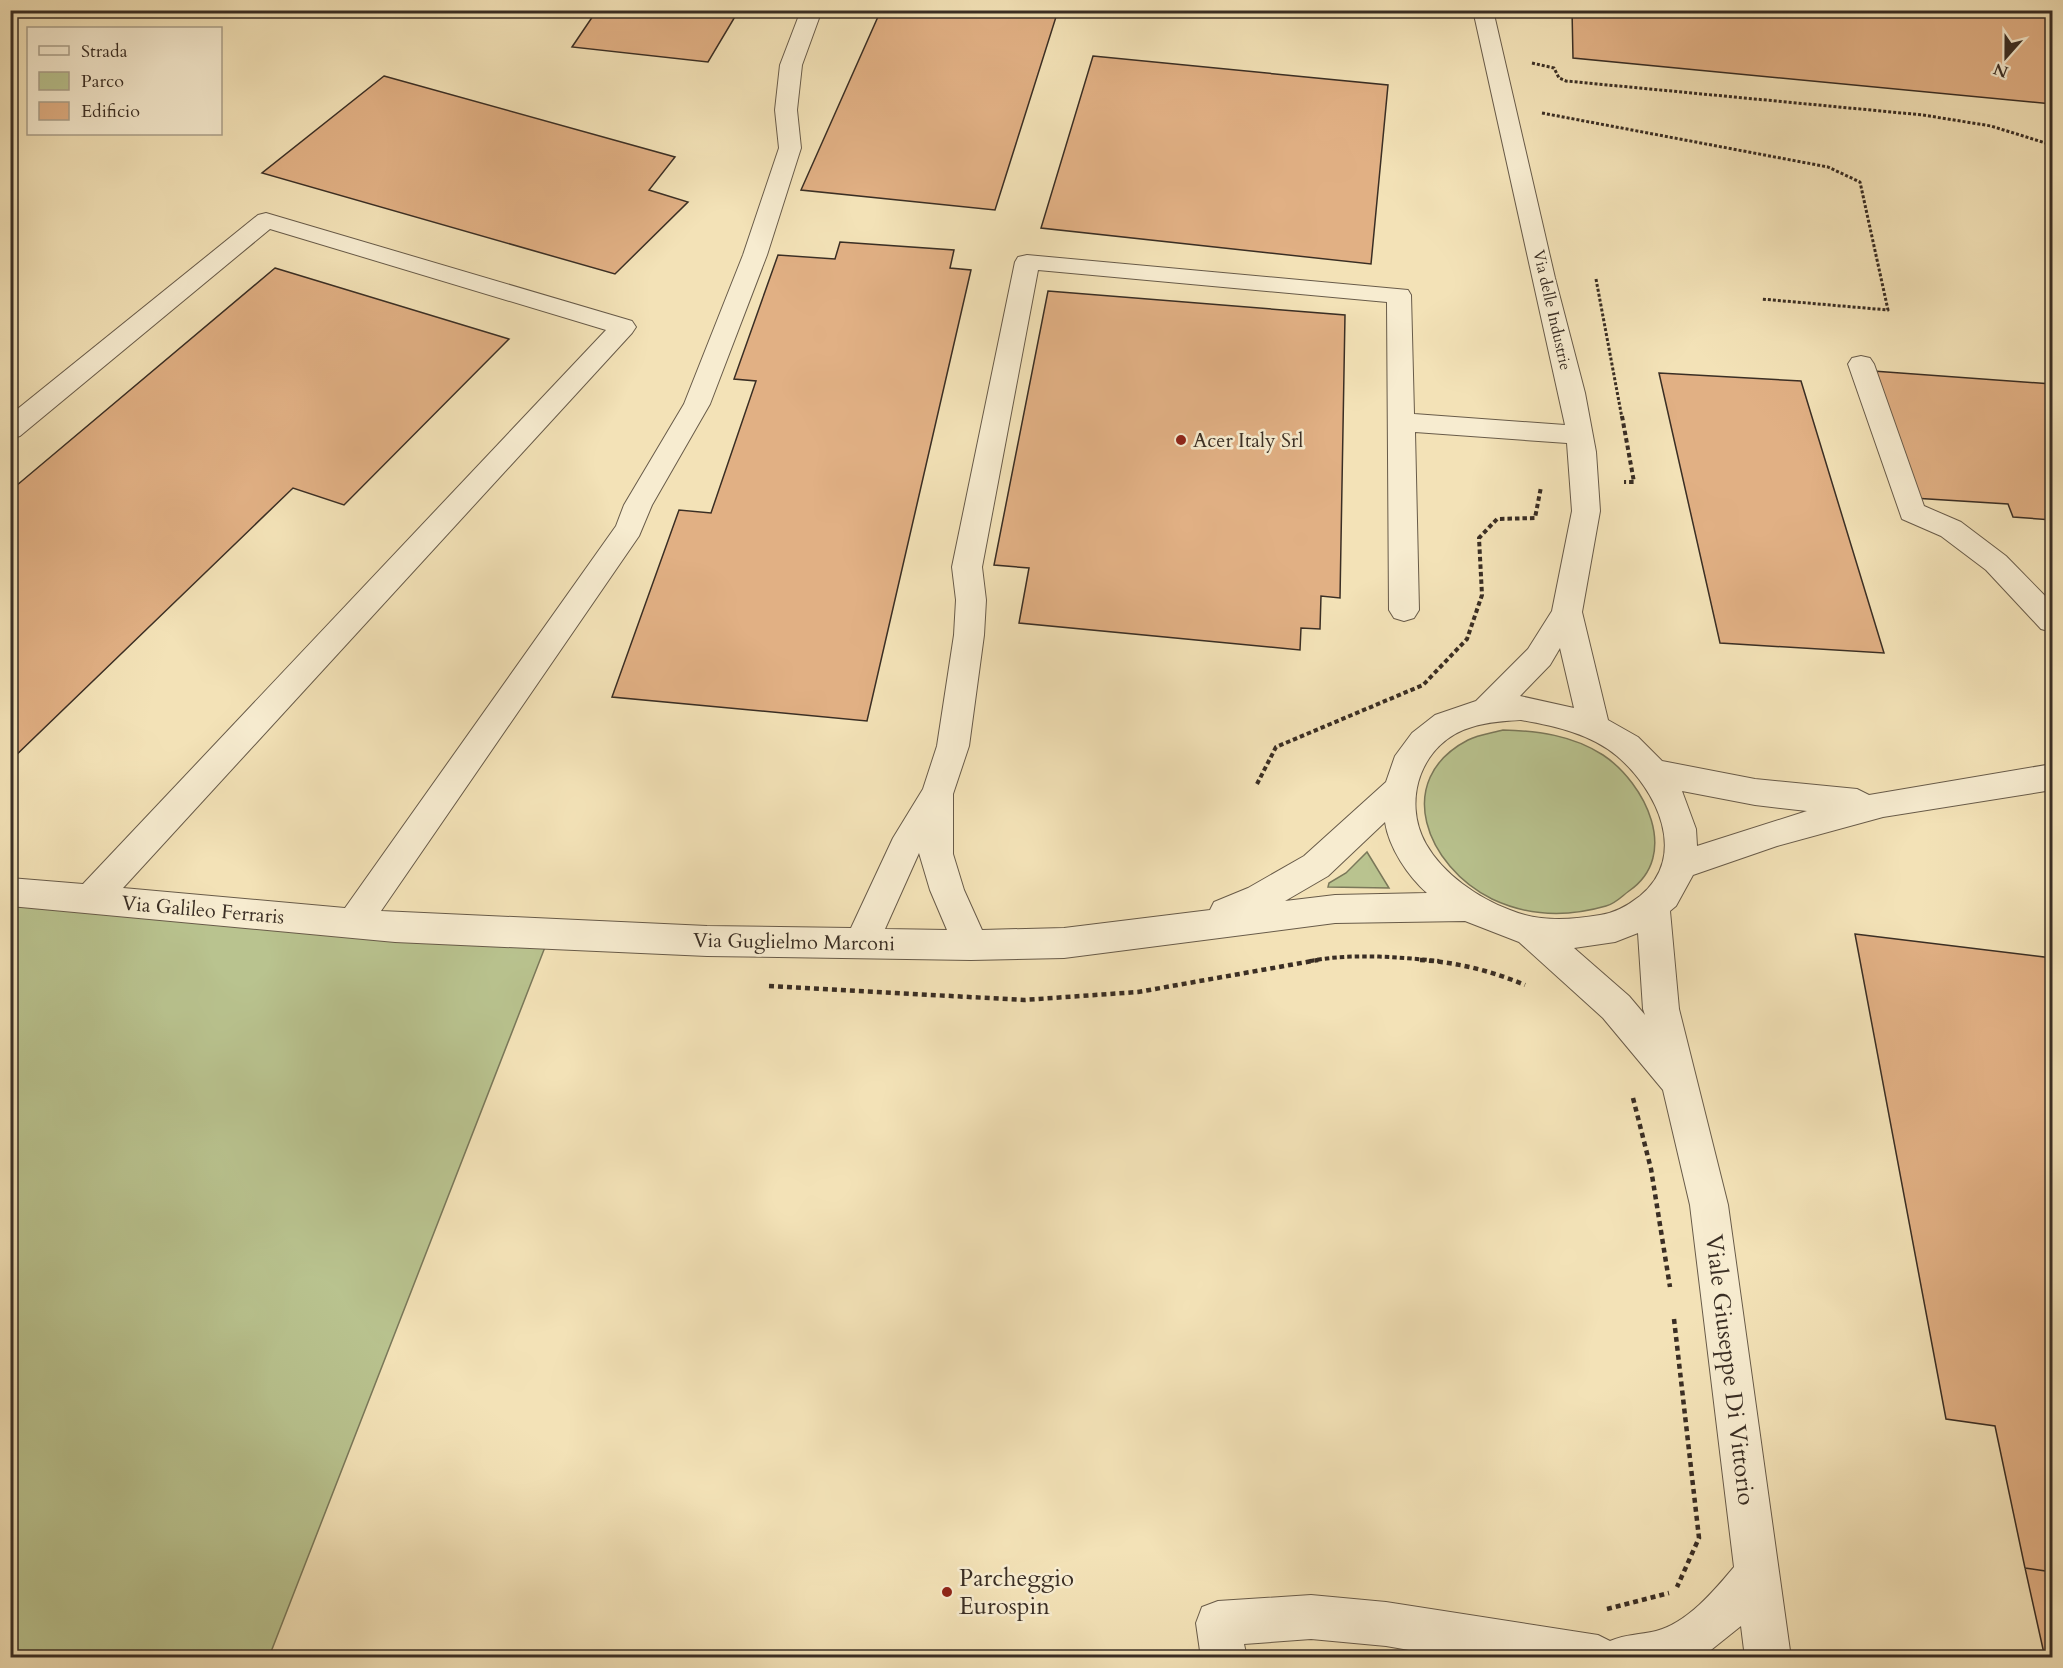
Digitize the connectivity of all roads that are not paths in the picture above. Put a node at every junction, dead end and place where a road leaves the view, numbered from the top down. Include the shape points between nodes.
1 (812, 10) edge
2 (1483, 10) edge
3 (1861, 364) dead end
4 (1400, 422) junction
5 (10, 430) edge
6 (1579, 435) junction
7 (1404, 610) dead end
8 (1567, 612) junction
9 (2052, 621) edge
10 (1486, 711) junction
11 (1594, 726) junction
12 (1654, 771) junction
13 (2052, 777) edge
14 (1399, 789) junction
15 (938, 792) junction
16 (1883, 804) junction
17 (1679, 866) junction
18 (10, 892) edge
19 (92, 899) junction
20 (1468, 907) junction
21 (1653, 907) junction
22 (353, 924) junction
23 (1192, 926) junction
24 (395, 927) joint
25 (1531, 932) junction
26 (861, 943) junction
27 (971, 945) junction
28 (1680, 1084) junction
29 (1757, 1574) junction
30 (1221, 1640) edge
31 (1598, 1658) edge
32 (1623, 1658) edge
33 (1768, 1658) edge

1 - 22 street via 792,65 786,110 790,148 755,255 697,404 638,505 629,529
2 - 6 street, Via delle Industrie
3 - 9 street via 1912,512 1950,529 1996,564
4 - 6 street
4 - 7 street
4 - 15 street via 1399,295 1027,262 967,567 971,600 969,635 953,746
5 - 19 street via 266,220 623,327
6 - 8 street, Via delle Industrie via 1586,511
8 - 10 street, Via delle Industrie via 1539,657
8 - 11 street, Via delle Industrie
10 - 11 street via 1521,708 1558,714
10 - 14 street via 1453,721 1427,738 1408,761
11 - 12 street via 1627,746
12 - 16 street via 1722,788 1786,798
12 - 17 street via 1673,802 1682,835
13 - 16 street
14 - 20 street via 1400,820 1413,852 1436,882
14 - 23 street, Via Guglielmo Marconi via 1316,866 1260,898
15 - 26 street via 905,848
15 - 27 street via 936,854
16 - 17 street via 1777,833
17 - 21 street via 1669,888
18 - 19 street, Via Galileo Ferraris
19 - 22 street, Via Galileo Ferraris
20 - 23 street, Via Guglielmo Marconi via 1335,909
20 - 25 street
21 - 25 street via 1619,926 1577,935
21 - 28 street, Viale Giuseppe Di Vittorio via 1661,1009
22 - 24 street, Via Galileo Ferraris
23 - 27 street, Via Guglielmo Marconi via 1064,943
24 - 26 street, Via Guglielmo Marconi via 567,936
25 - 28 street, Viale Giuseppe Di Vittorio via 1616,1007
26 - 27 street, Via Guglielmo Marconi
28 - 29 street, Viale Giuseppe Di Vittorio via 1709,1205
29 - 32 street via 1729,1609 1690,1639 1655,1654
29 - 33 street, Viale Giuseppe Di Vittorio
30 - 31 street via 1311,1617 1386,1624

